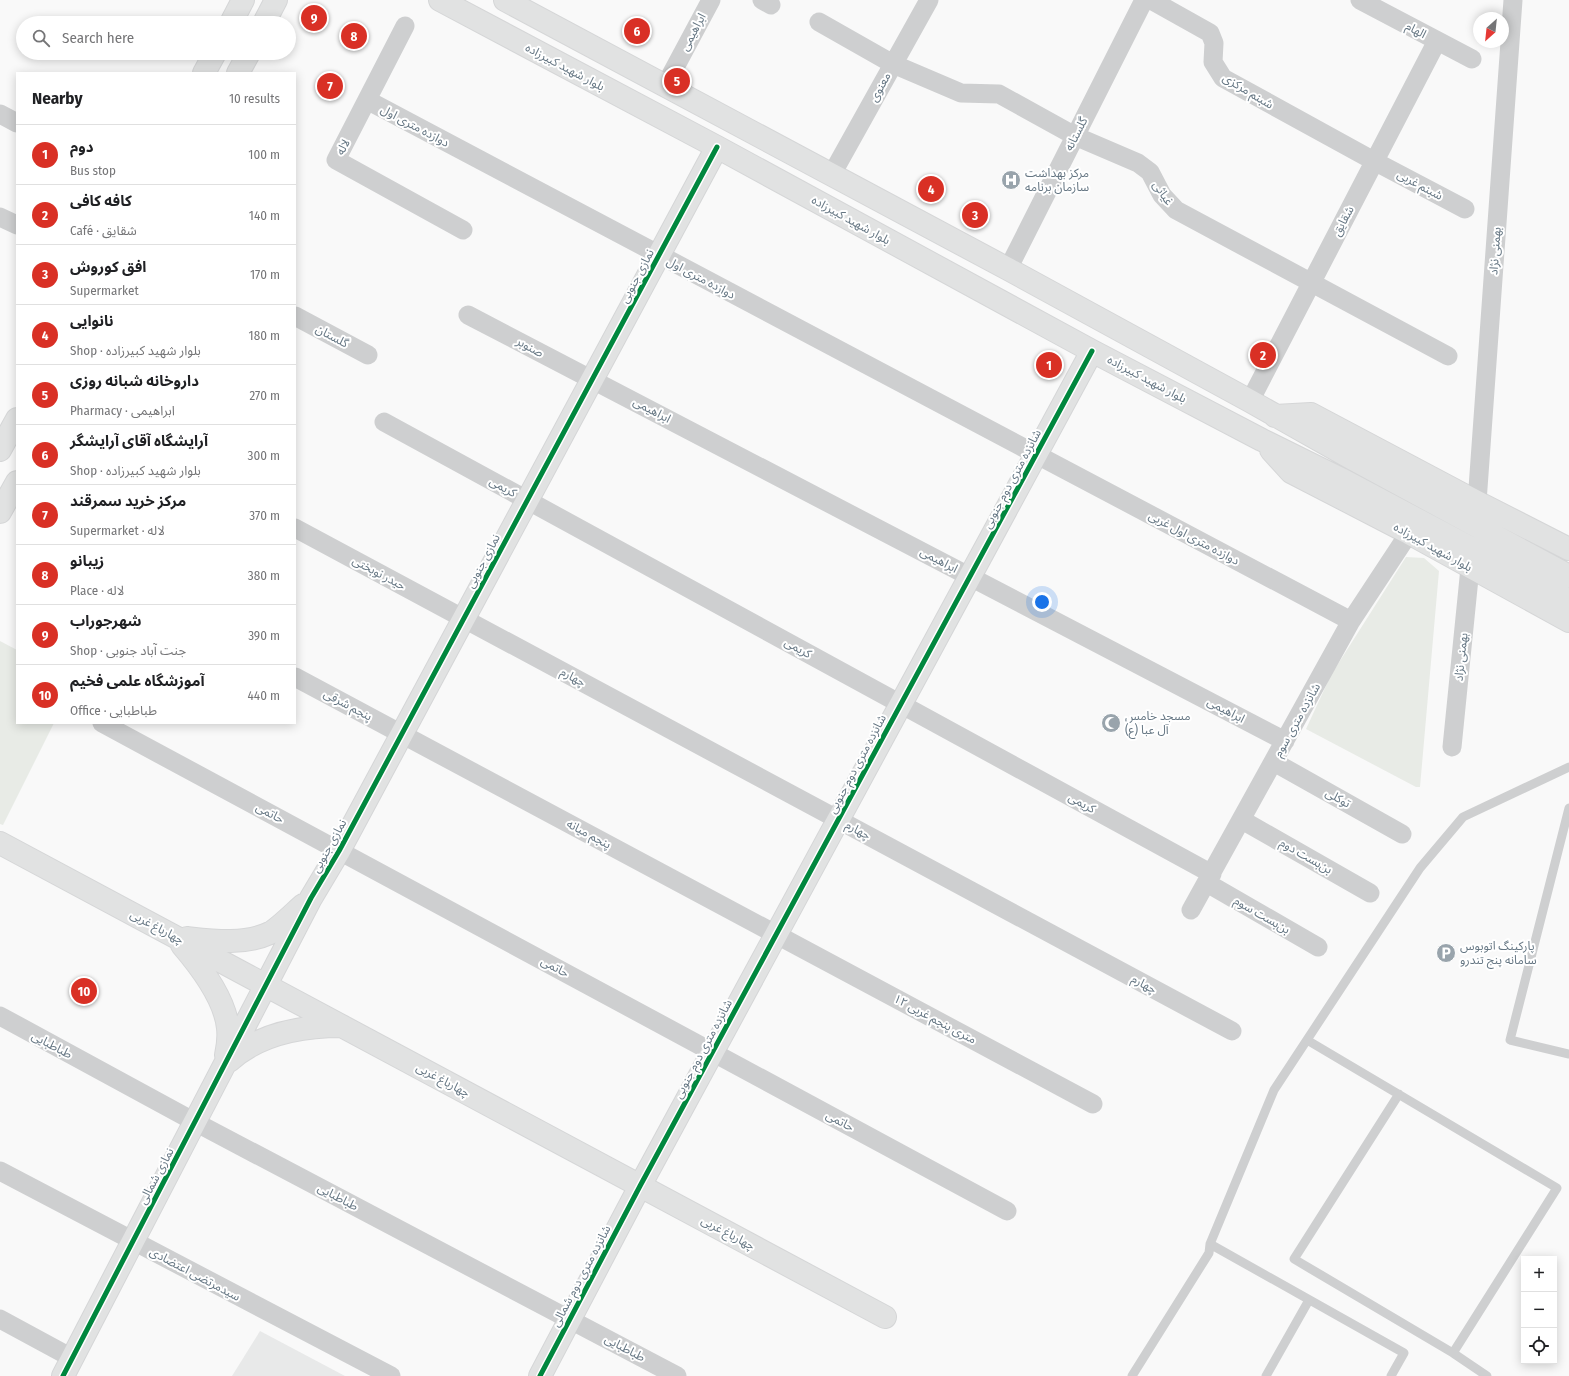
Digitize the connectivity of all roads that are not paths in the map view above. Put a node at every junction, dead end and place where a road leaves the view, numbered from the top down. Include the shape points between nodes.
1 (243, 0) edge
2 (276, 0) edge
3 (440, 0) edge
4 (505, 0) edge
5 (710, 0) edge
6 (929, 0) edge
7 (1144, 0) edge
8 (1150, 0) edge
9 (1360, 0) edge
10 (1513, 0) edge
11 (235, 16) edge
12 (268, 16) edge
13 (819, 22) dead end
14 (405, 26) dead end
15 (1437, 41) junction
16 (1472, 59) dead end
17 (211, 60) edge
18 (245, 60) edge
19 (893, 64) junction
20 (205, 72) edge
21 (239, 72) edge
22 (665, 86) junction
23 (367, 100) junction
24 (0, 114) edge
25 (16, 122) edge
26 (1075, 136) junction
27 (717, 147) junction
28 (1374, 162) junction
29 (832, 174) junction
30 (1465, 209) dead end
31 (0, 216) edge
32 (16, 224) edge
33 (463, 230) dead end
34 (659, 256) junction
35 (1008, 269) junction
36 (1311, 282) junction
37 (468, 315) dead end
38 (296, 317) edge
39 (1092, 351) junction
40 (368, 355) dead end
41 (1448, 356) dead end
42 (592, 379) junction
43 (1250, 401) junction
44 (1275, 416) junction
45 (16, 421) edge
46 (384, 422) dead end
47 (1262, 440) junction
48 (0, 450) edge
49 (1036, 454) junction
50 (16, 484) edge
51 (527, 500) junction
52 (1477, 502) junction
53 (0, 512) edge
54 (296, 529) edge
55 (1409, 533) junction
56 (1569, 549) edge
57 (1470, 568) junction
58 (1569, 576) edge
59 (970, 577) junction
60 (1569, 600) edge
61 (464, 618) junction
62 (1351, 621) junction
63 (1569, 621) edge
64 (296, 678) edge
65 (901, 704) junction
66 (104, 724) edge
67 (402, 734) junction
68 (1285, 741) junction
69 (1452, 747) dead end
70 (1274, 762) junction
71 (1569, 767) edge
72 (1569, 808) edge
73 (838, 820) junction
74 (1242, 820) junction
75 (1402, 834) dead end
76 (0, 843) edge
77 (339, 851) junction
78 (1209, 878) junction
79 (1370, 893) dead end
80 (311, 898) junction
81 (1191, 910) dead end
82 (776, 934) junction
83 (176, 937) junction
84 (1318, 947) dead end
85 (266, 985) junction
86 (0, 1016) edge
87 (344, 1026) junction
88 (1232, 1031) dead end
89 (1307, 1040) junction
90 (712, 1052) junction
91 (1569, 1054) edge
92 (225, 1064) junction
93 (1399, 1094) junction
94 (1093, 1104) dead end
95 (195, 1122) junction
96 (0, 1171) edge
97 (640, 1186) junction
98 (1007, 1211) dead end
99 (133, 1241) junction
100 (1210, 1244) junction
101 (1309, 1300) junction
102 (885, 1317) dead end
103 (570, 1319) junction
104 (0, 1320) edge
105 (1453, 1353) junction
106 (67, 1367) edge
107 (391, 1376) edge
108 (540, 1376) edge
109 (678, 1376) edge
110 (1132, 1376) edge
111 (1266, 1376) edge
112 (1391, 1376) edge
113 (1487, 1376) edge

1 - 11 street
2 - 12 street
3 - 27 street, بلوار شهید کبیرزاده
4 - 22 street
5 - 22 street, ابراهیمی
6 - 19 street, معنوی
7 - 26 street, گلستانه
8 - 28 street, شبنم مرکزی via 1210,33 1214,44 1213,62 1223,78
9 - 15 street, الهام
10 - 52 street, بهمنی نژاد
13 - 19 street, غیاثی
14 - 23 street, لاله
15 - 16 street, الهام
15 - 28 street, شقایق
17 - 20 street
18 - 21 street
19 - 26 street, غیاثی via 961,93 1000,94
19 - 29 street, معنوی
22 - 29 street
23 - 33 street, لاله via 336,160
23 - 34 street, دوازده متری اول
24 - 25 street
26 - 35 street, گلستانه
26 - 36 street, غیاثی via 1138,163 1150,172 1162,195 1176,210
27 - 34 street, نمازی جنوبی
27 - 39 street, بلوار شهید کبیرزاده
28 - 30 street, شبنم غربی
28 - 36 street, شقایق
29 - 35 street
31 - 32 street
34 - 42 street, نمازی جنوبی
34 - 49 street, دوازده متری اول
35 - 43 street
36 - 41 street, غیاثی
36 - 43 street, شقایق
37 - 42 street, صنوبر
38 - 40 street, گلستان
39 - 47 street, بلوار شهید کبیرزاده
39 - 49 street, شانزده متری دوم جنوبی
42 - 51 street, نمازی جنوبی
42 - 59 street, ابراهیمی
43 - 44 street
44 - 52 street via 1312,414
44 - 58 street
45 - 48 street
46 - 51 street, کریمی
47 - 55 street, بلوار شهید کبیرزاده via 1291,472
47 - 60 street, بلوار شهید کبیرزاده
49 - 59 street, شانزده متری دوم جنوبی
49 - 62 street, دوازده متری اول غربی
50 - 53 street
51 - 61 street, نمازی جنوبی
51 - 65 street, کریمی
52 - 56 street
54 - 61 street, حیدر نوبختی
55 - 57 street, بلوار شهید کبیرزاده
55 - 62 street, شانزده متری سوم
57 - 63 street, بلوار شهید کبیرزاده
57 - 69 street, بهمنی نژاد
59 - 65 street, شانزده متری دوم جنوبی
59 - 68 street, ابراهیمی
61 - 67 street, نمازی جنوبی
61 - 73 street, چهارم
62 - 68 street, شانزده متری سوم
64 - 67 street, پنجم شرقی
65 - 73 street, شانزده متری دوم جنوبی
65 - 78 street, کریمی
66 - 77 street, حاتمی
67 - 77 street, نمازی جنوبی
67 - 82 street, پنجم میانه
68 - 70 street, شانزده متری سوم
70 - 74 street, شانزده متری سوم
70 - 75 street, توکلی
71 - 89 lane via 1463,817 1420,868
72 - 91 lane via 1510,1040
73 - 82 street, شانزده متری دوم جنوبی
73 - 88 street, چهارم
74 - 78 street, شانزده متری سوم
74 - 79 street, بن‌بست دوم
76 - 83 street, چهارباغ غربی
77 - 80 street, نمازی جنوبی
77 - 90 street, حاتمی
78 - 81 street, شانزده متری سوم
78 - 84 street, بن‌بست سوم
80 - 83 street via 270,933 245,940 216,941
80 - 85 street, نمازی جنوبی
82 - 90 street, شانزده متری دوم جنوبی
82 - 94 street, ۱۲ متری پنجم غربی
83 - 85 street, چهارباغ غربی
83 - 92 street via 198,963 223,1009 228,1026
85 - 87 street, چهارباغ غربی
85 - 92 street, نمازی شمالی
86 - 95 street, طباطبایی
87 - 92 street via 322,1026 277,1034 255,1042
87 - 97 street, چهارباغ غربی
89 - 93 lane
89 - 100 lane via 1274,1090
90 - 97 street, شانزده متری دوم جنوبی
90 - 98 street, حاتمی
92 - 95 street, نمازی شمالی
93 - 105 lane via 1557,1188
93 - 105 lane via 1294,1260
95 - 99 street, نمازی شمالی
95 - 103 street, طباطبایی
96 - 99 street, سیدمرتضی اعتضادی
97 - 102 street, چهارباغ غربی
97 - 103 street, شانزده متری دوم شمالی
99 - 106 street, نمازی شمالی
99 - 107 street, سیدمرتضی اعتضادی
100 - 101 lane
100 - 110 lane via 1209,1253
101 - 111 lane
101 - 112 lane via 1404,1354
103 - 108 street, شانزده متری دوم شمالی
103 - 109 street, طباطبایی
104 - 106 street
105 - 113 lane

